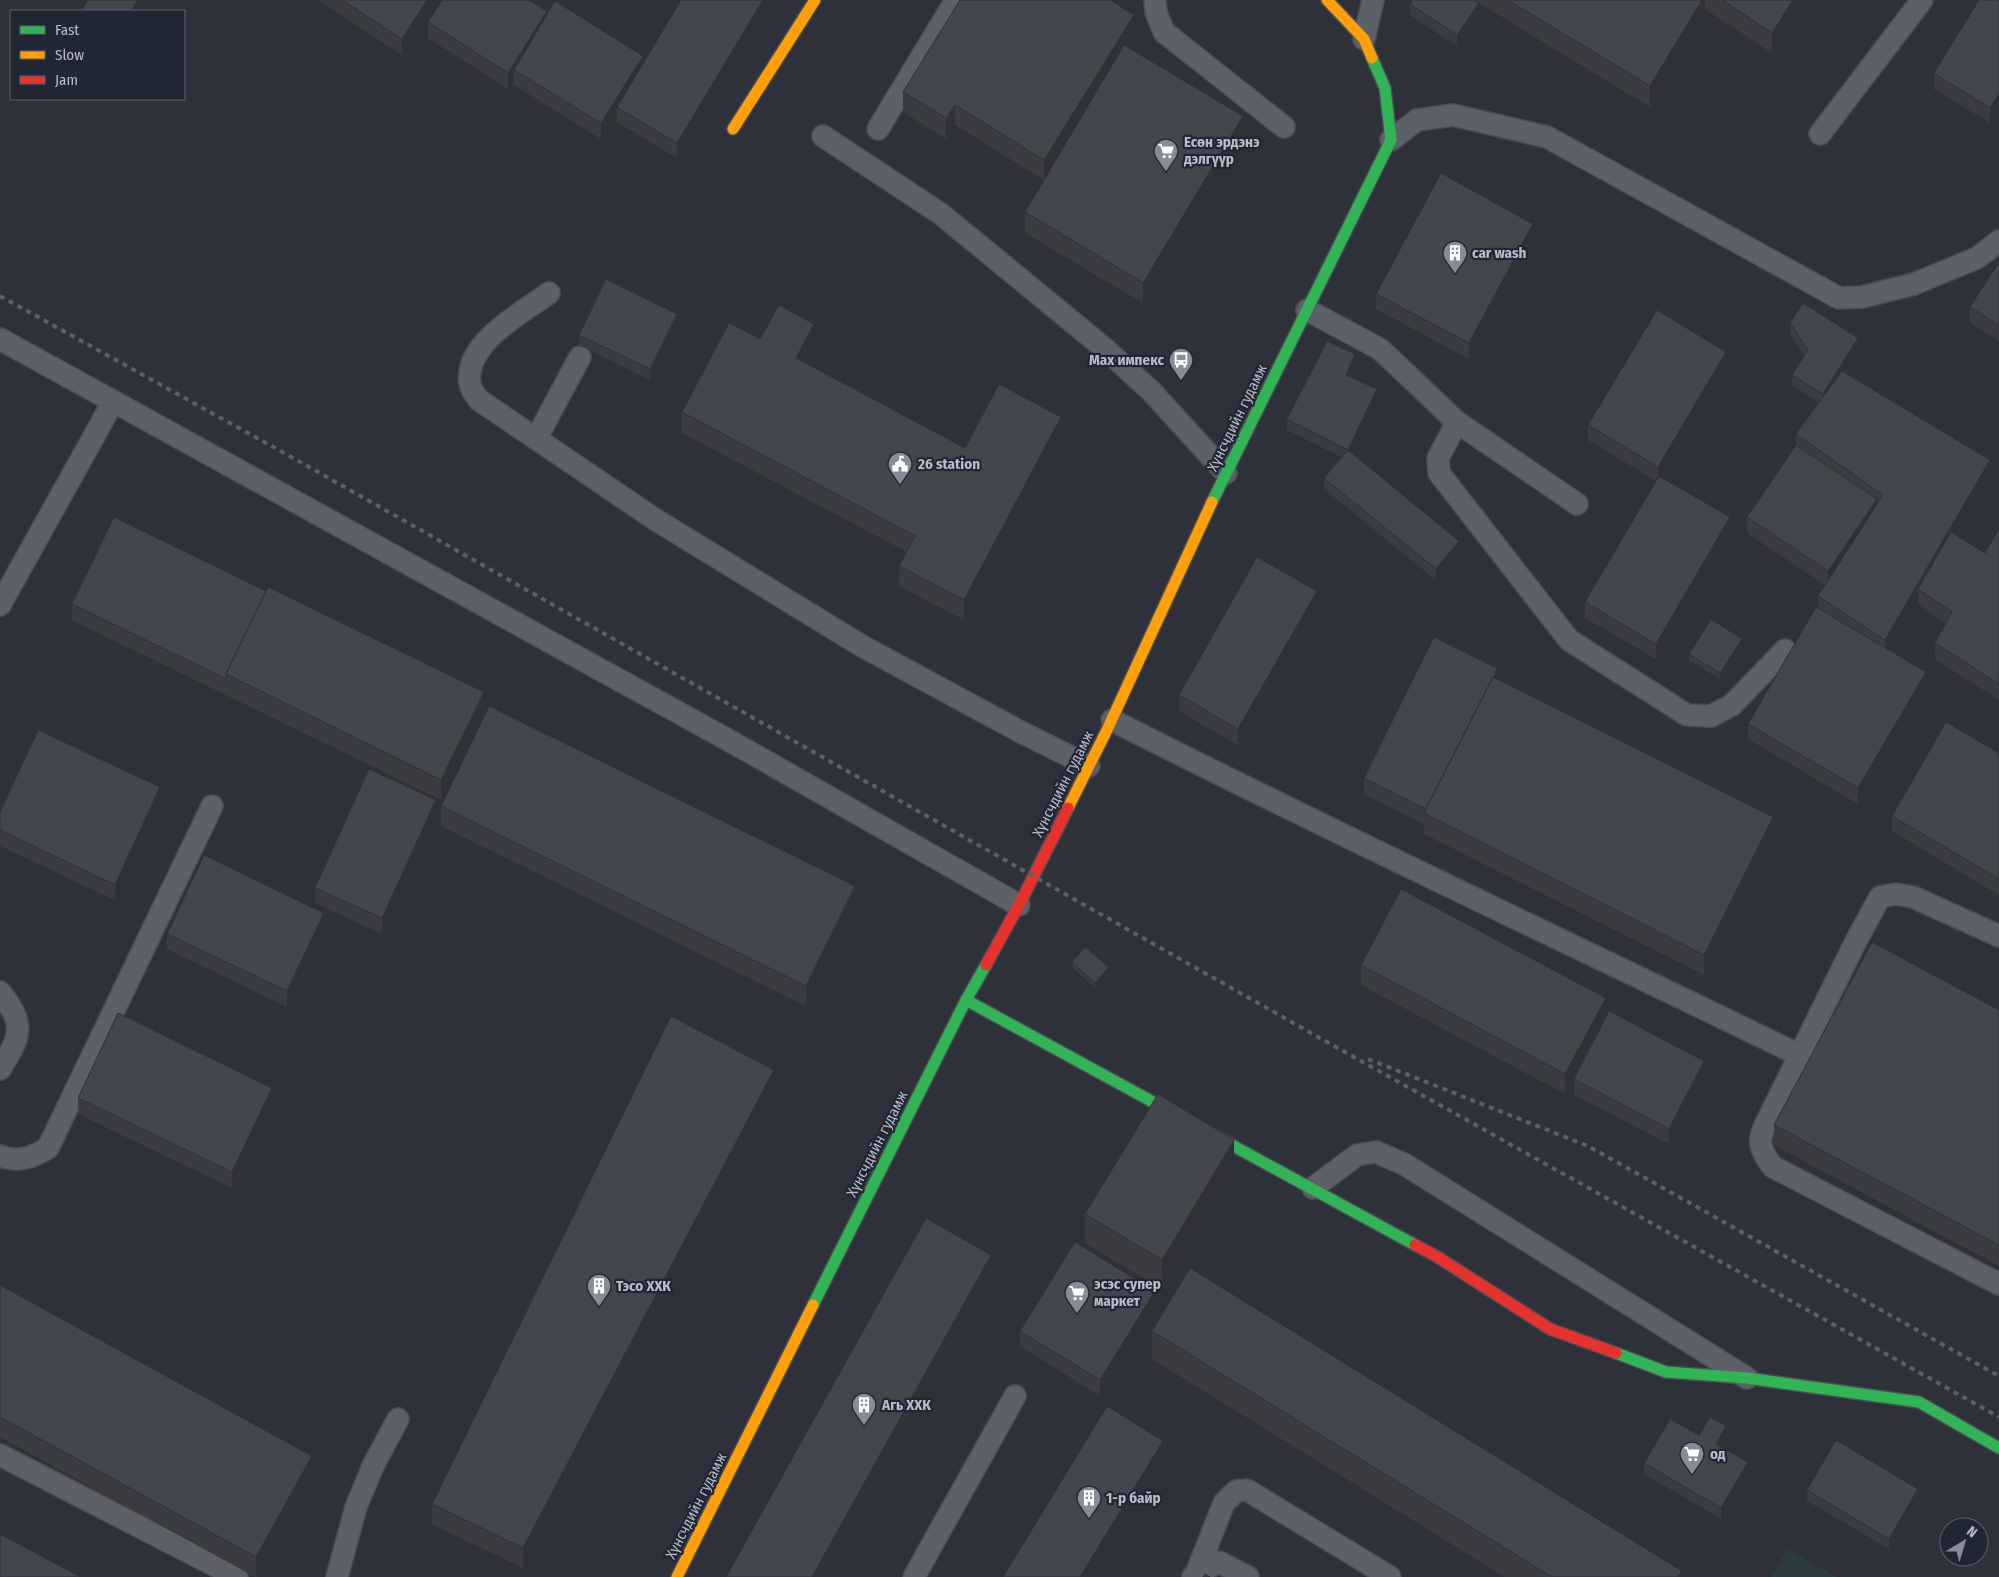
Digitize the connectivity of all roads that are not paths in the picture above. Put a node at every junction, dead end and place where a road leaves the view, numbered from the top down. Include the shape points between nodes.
1 (815, 0) edge
2 (956, 0) edge
3 (1154, 0) edge
4 (1326, 0) edge
5 (1373, 0) edge
6 (1922, 0) edge
7 (1364, 39) junction
8 (1284, 127) dead end
9 (734, 129) dead end
10 (878, 129) dead end
11 (1820, 134) dead end
12 (823, 136) dead end
13 (1391, 140) junction
14 (1999, 241) edge
15 (549, 293) dead end
16 (1307, 310) junction
17 (0, 340) edge
18 (580, 357) dead end
19 (113, 402) junction
20 (1457, 422) junction
21 (536, 439) junction
22 (1226, 473) junction
23 (1577, 504) dead end
24 (0, 605) edge
25 (1785, 650) dead end
26 (1112, 720) junction
27 (1089, 766) junction
28 (212, 806) dead end
29 (1019, 905) junction
30 (1999, 936) edge
31 (0, 992) edge
32 (966, 1000) junction
33 (1800, 1055) junction
34 (0, 1069) edge
35 (0, 1156) edge
36 (1313, 1188) junction
37 (1999, 1284) edge
38 (1747, 1378) junction
39 (1016, 1396) dead end
40 (398, 1418) dead end
41 (1999, 1448) edge
42 (0, 1455) edge
43 (1195, 1575) edge
44 (237, 1577) edge
45 (337, 1577) edge
46 (677, 1577) edge
47 (914, 1577) edge
48 (1248, 1577) edge
49 (1390, 1577) edge

1 - 9 street
2 - 10 lane
3 - 8 lane via 1164,32
4 - 7 street
5 - 7 lane
6 - 11 lane
7 - 13 street via 1385,88
12 - 22 lane via 941,214 1104,348 1151,390
13 - 14 lane via 1417,120 1453,115 1547,137 1839,298 1862,297 1914,284 1977,258
13 - 16 street, Хүнсчдийн гудамж
15 - 21 lane via 489,336 472,363 469,384 479,400
16 - 20 lane via 1380,349
16 - 22 street, Хүнсчдийн гудамж
17 - 19 lane
18 - 21 lane
19 - 24 lane
19 - 29 lane via 730,741
20 - 23 lane
20 - 25 lane via 1438,458 1439,473 1569,640 1687,715 1711,716 1732,705
21 - 27 lane via 656,520 862,646
22 - 26 street, Хүнсчдийн гудамж
26 - 27 street, Хүнсчдийн гудамж
26 - 33 lane via 1370,849
27 - 29 street, Хүнсчдийн гудамж
28 - 35 lane via 48,1148 32,1158 7,1159
29 - 32 street, Хүнсчдийн гудамж
30 - 33 lane via 1913,897 1896,894 1880,897
31 - 34 lane via 16,1017 19,1032 14,1048
32 - 36 street
32 - 46 street, Хүнсчдийн гудамж
33 - 37 lane via 1763,1128 1762,1154 1773,1167
36 - 38 street via 1436,1256 1550,1329 1666,1372
36 - 38 lane via 1357,1155 1376,1152 1404,1164
38 - 41 street via 1919,1402
39 - 47 lane
40 - 45 lane via 356,1508
42 - 44 lane
43 - 48 lane via 1219,1562
43 - 49 lane via 1224,1504 1236,1491 1247,1490

